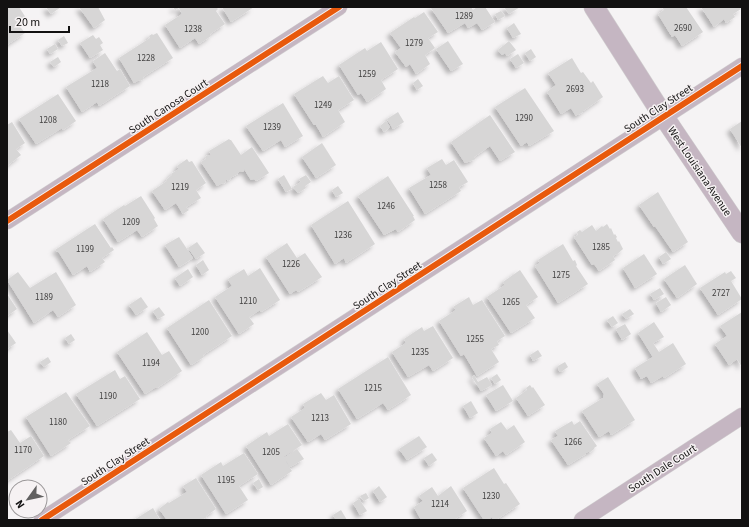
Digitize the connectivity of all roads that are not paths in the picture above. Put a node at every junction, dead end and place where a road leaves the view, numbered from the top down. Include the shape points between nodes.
1 (339, 7) edge
2 (594, 7) edge
3 (742, 66) edge
4 (664, 117) junction
5 (7, 221) edge
6 (742, 233) edge
7 (742, 416) edge
8 (42, 520) edge
9 (582, 520) edge

1 - 5 street, South Canosa Court
2 - 4 street, West Louisiana Avenue
3 - 4 street, South Clay Street
4 - 6 street, West Louisiana Avenue
4 - 8 street, South Clay Street
7 - 9 street, South Dale Court

